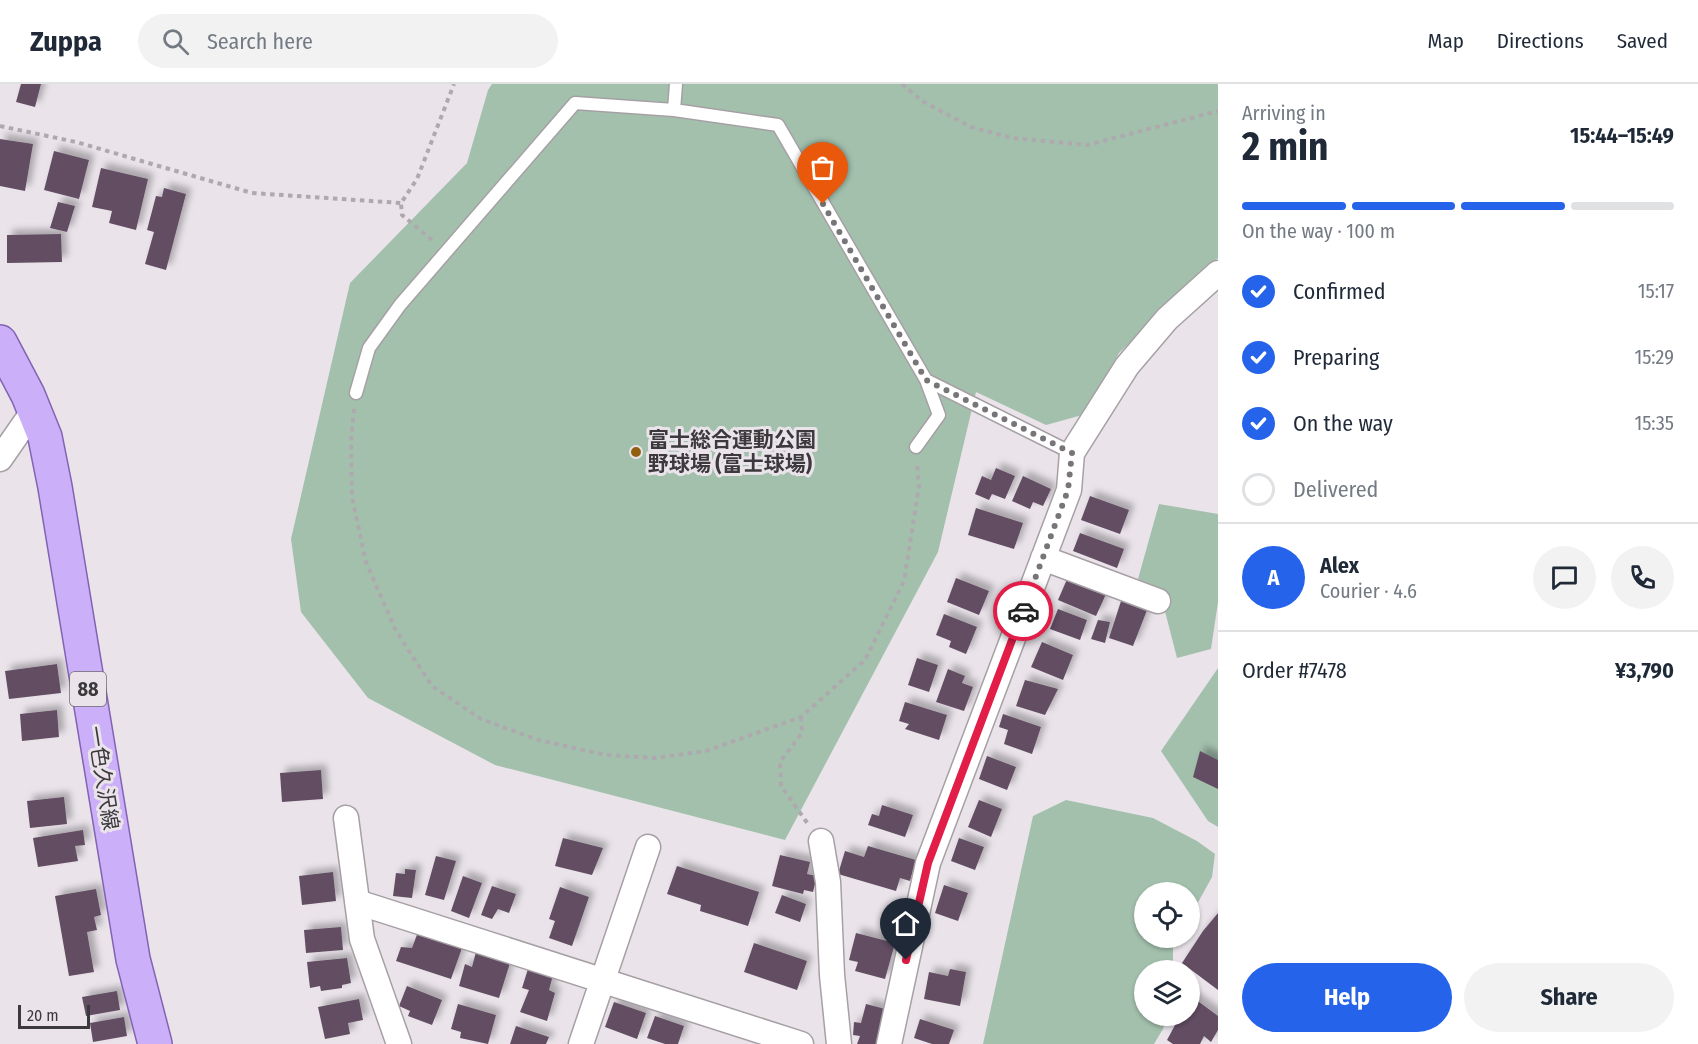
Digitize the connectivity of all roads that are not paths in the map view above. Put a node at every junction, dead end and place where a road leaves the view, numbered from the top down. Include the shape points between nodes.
1 (676, 84) edge
2 (674, 110) junction
3 (1218, 273) edge
4 (0, 342) edge
5 (926, 380) junction
6 (356, 393) road end
7 (34, 410) junction
8 (916, 447) road end
9 (1072, 453) junction
10 (0, 459) edge
11 (1043, 558) junction
12 (1158, 601) dead end
13 (346, 818) dead end
14 (821, 842) road end
15 (648, 847) dead end
16 (357, 902) junction
17 (604, 980) junction
18 (155, 1044) edge
19 (399, 1044) edge
20 (581, 1044) edge
21 (801, 1044) edge
22 (839, 1044) edge
23 (889, 1044) edge

1 - 2 lane
2 - 5 lane via 778,125
2 - 6 lane via 575,104 400,305 369,348
3 - 9 street via 1167,320 1127,366
4 - 7 main road, 一色久沢線 / 88
5 - 8 lane via 939,415
5 - 9 lane
7 - 10 street
7 - 18 main road, 一色久沢線 / 88 via 45,437 55,487 133,959
9 - 11 street via 1068,490
11 - 12 street
11 - 23 street via 928,863
13 - 16 street
14 - 22 street via 828,882
15 - 17 street
16 - 17 street
16 - 19 street via 362,939
17 - 20 street
17 - 21 street

